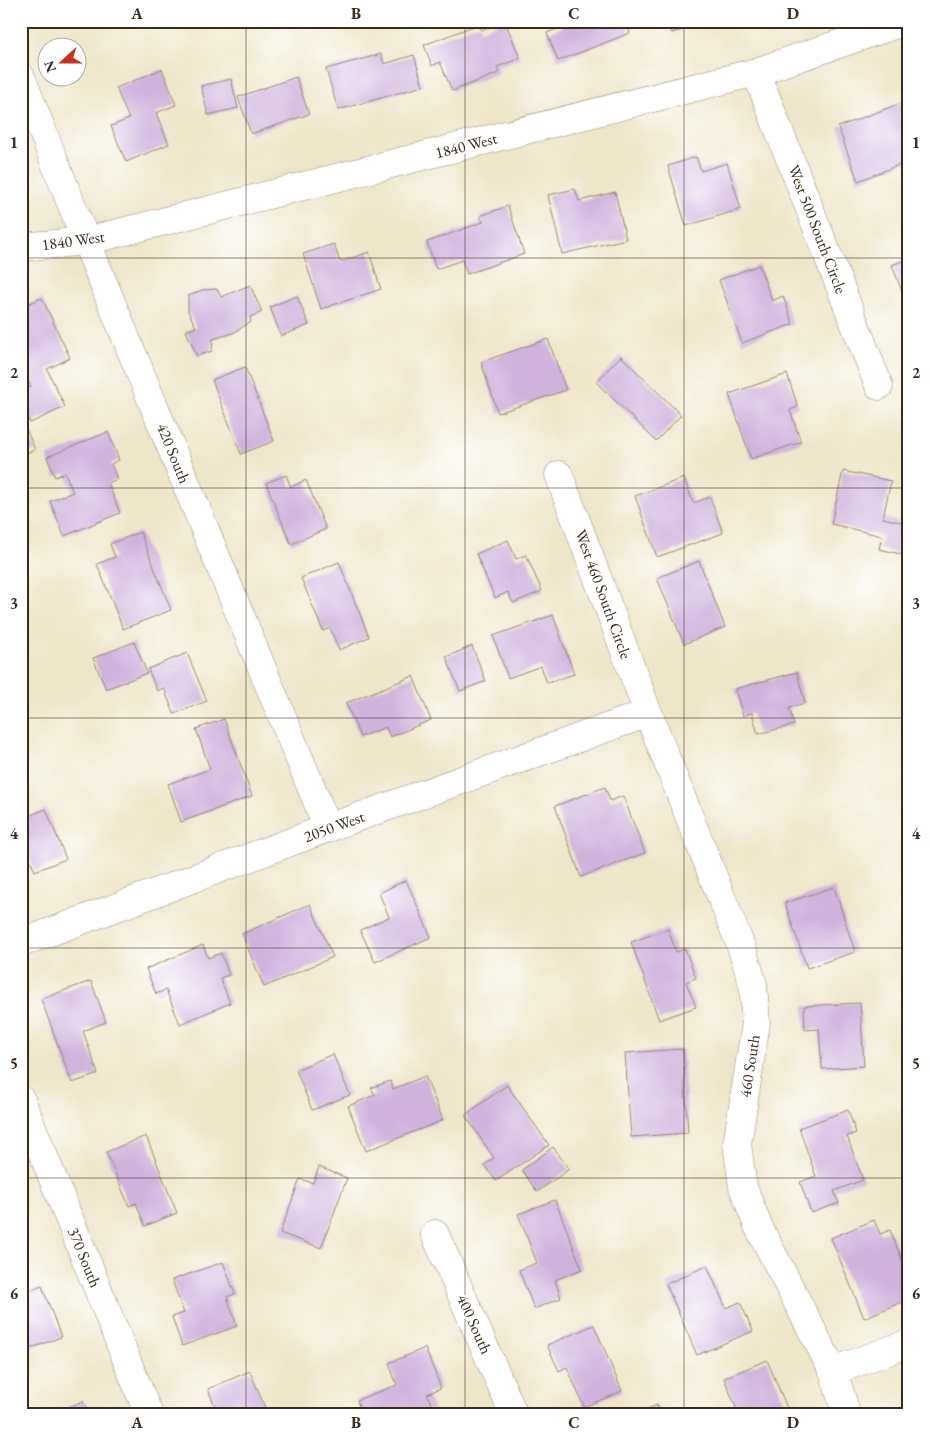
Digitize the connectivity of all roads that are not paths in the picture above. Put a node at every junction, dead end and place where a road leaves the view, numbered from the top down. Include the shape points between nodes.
1 (906, 21) edge
2 (756, 72) junction
3 (21, 78) edge
4 (86, 240) junction
5 (21, 247) edge
6 (879, 386) dead end
7 (559, 475) dead end
8 (648, 714) junction
9 (328, 828) junction
10 (21, 943) edge
11 (21, 1100) edge
12 (435, 1234) dead end
13 (909, 1343) edge
14 (833, 1371) junction
15 (149, 1415) edge
16 (514, 1415) edge
17 (847, 1415) edge

1 - 2 street, 1840 West
2 - 4 street, 1840 West
2 - 6 street, West 500 South Circle
3 - 4 street, 420 South
4 - 5 street, 1840 West
4 - 9 street, 420 South
7 - 8 street, West 460 South Circle
8 - 9 street, 2050 West
8 - 14 street, 460 South via 753,984 756,1023 737,1144 743,1187 758,1226
9 - 10 street, 2050 West
11 - 15 street, 370 South
12 - 16 street, 400 South
13 - 14 street
14 - 17 street, 460 South

